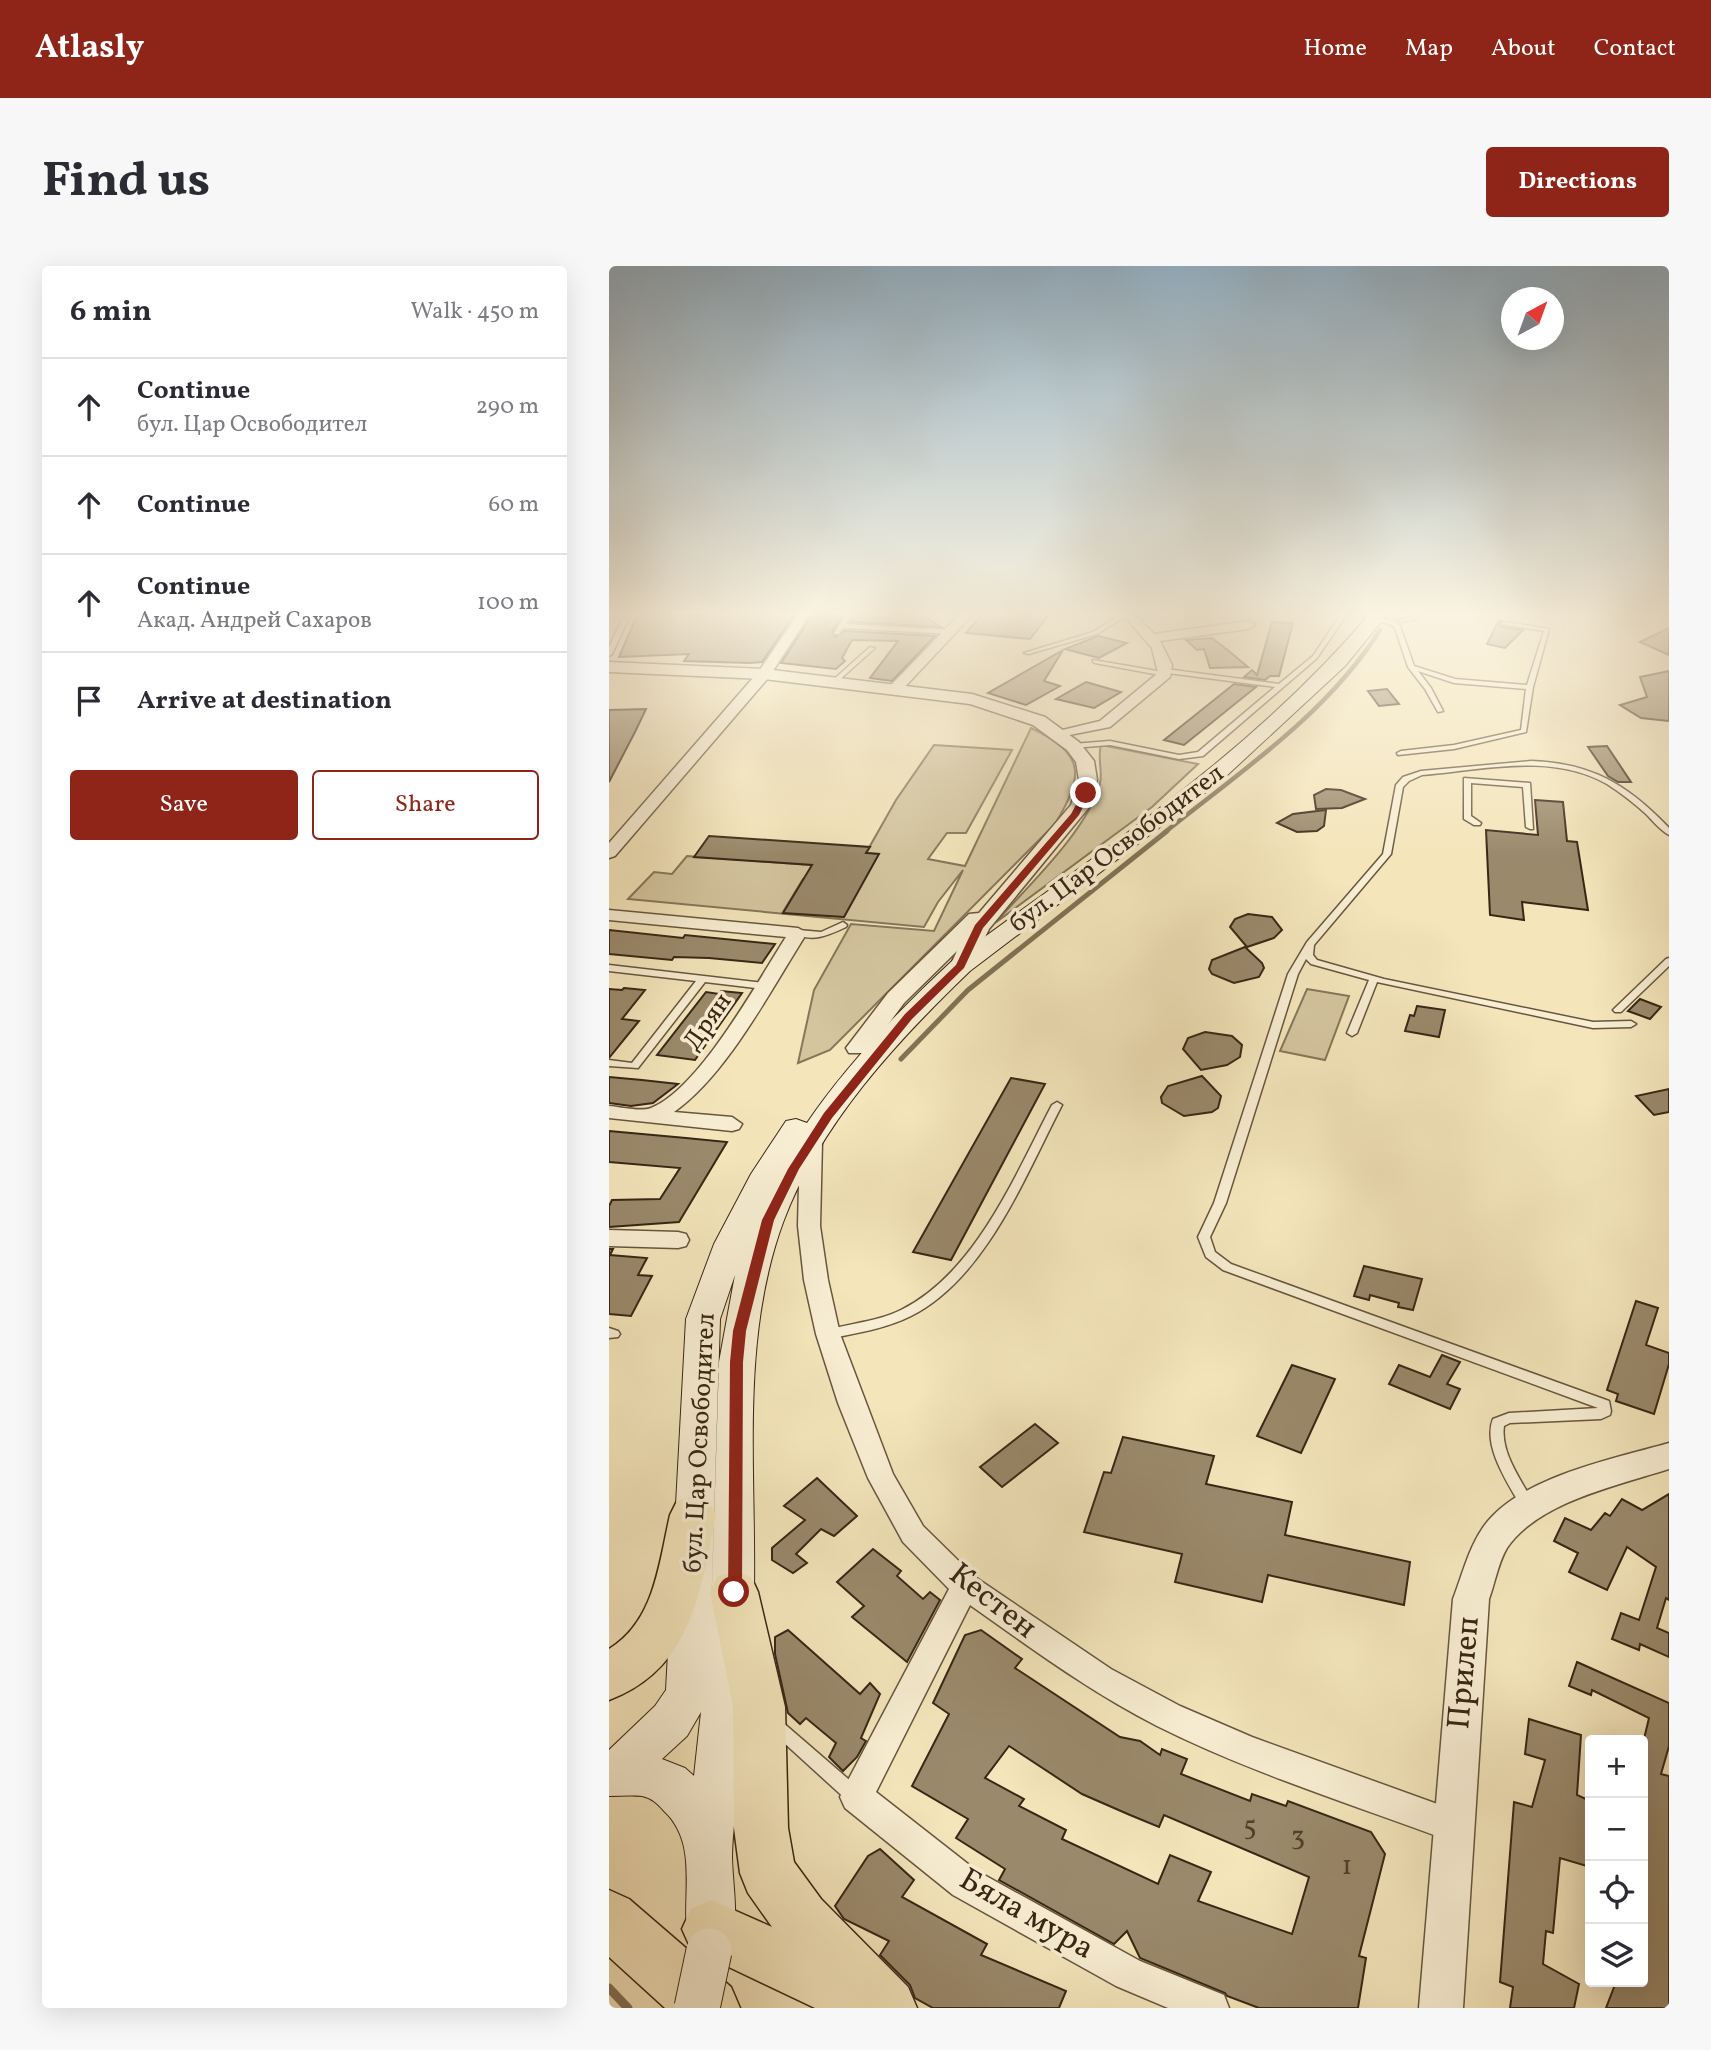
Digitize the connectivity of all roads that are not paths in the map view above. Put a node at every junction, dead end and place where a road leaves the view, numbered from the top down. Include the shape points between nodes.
1 (748, 692) edge
2 (920, 692) edge
3 (1142, 692) edge
4 (1273, 692) edge
5 (1309, 692) edge
6 (1430, 692) edge
7 (1529, 692) edge
8 (1440, 711) dead end
9 (1066, 740) junction
10 (1401, 753) dead end
11 (1477, 823) dead end
12 (1530, 827) dead end
13 (1669, 833) edge
14 (609, 853) edge
15 (1008, 893) junction
16 (609, 915) edge
17 (843, 925) dead end
18 (795, 939) junction
19 (1310, 944) junction
20 (965, 957) junction
21 (1669, 961) edge
22 (1326, 965) junction
23 (609, 968) edge
24 (1293, 974) junction
25 (703, 978) junction
26 (1374, 979) junction
27 (764, 986) junction
28 (1618, 1010) dead end
29 (1631, 1024) dead end
30 (1352, 1033) dead end
31 (858, 1048) junction
32 (609, 1063) edge
33 (1057, 1105) dead end
34 (609, 1112) edge
35 (654, 1116) junction
36 (732, 1124) dead end
37 (811, 1142) junction
38 (609, 1238) edge
39 (678, 1240) dead end
40 (828, 1334) junction
41 (1669, 1456) edge
42 (1528, 1506) junction
43 (693, 1515) junction
44 (965, 1586) junction
45 (734, 1592) junction
46 (609, 1677) edge
47 (776, 1726) dead end
48 (613, 1774) edge
49 (856, 1797) junction
50 (1453, 1826) junction
51 (709, 1854) junction
52 (609, 1919) edge
53 (710, 1940) junction
54 (697, 2008) edge
55 (710, 2008) edge
56 (869, 2008) edge
57 (887, 2008) edge
58 (1211, 2008) edge
59 (1441, 2008) edge

1 - 14 street
2 - 9 street via 999,706 1039,721
3 - 9 street via 1105,724
4 - 9 lane via 1191,757
5 - 20 main road, бул. Цар Освободител via 1215,776
6 - 8 lane
7 - 10 lane via 1524,732
9 - 15 street via 1085,761 1088,780 1080,806
11 - 12 lane via 1467,817 1467,780 1527,785
13 - 19 lane via 1631,797 1564,765 1420,773 1399,786 1387,854
15 - 20 street via 979,927
15 - 31 street via 959,934 896,998
16 - 18 street
17 - 18 lane via 822,935
18 - 27 street, Дрян
19 - 22 lane via 1308,955
19 - 24 lane
20 - 31 main road, бул. Цар Освободител
20 - 37 main road, бул. Цар Освободител via 908,1017
21 - 28 lane
22 - 24 lane via 1307,965
22 - 26 lane
23 - 25 lane
24 - 42 lane via 1205,1245 1227,1267 1602,1403 1606,1409 1601,1414 1498,1423 1505,1463
25 - 27 lane
25 - 32 lane via 635,1066
26 - 29 lane via 1593,1025
26 - 30 lane
27 - 35 street, Дрян via 712,1064 686,1094
31 - 43 main road, бул. Цар Освободител via 766,1174 714,1281 703,1319
33 - 40 lane via 977,1252 952,1281 914,1309 872,1325
34 - 35 street
35 - 36 street
37 - 40 street, Кестен via 809,1226
37 - 45 main road, бул. Цар Освободител via 768,1220 740,1331
38 - 39 street
40 - 44 street, Кестен via 881,1478 913,1534
41 - 42 street, Прилеп
42 - 50 street, Прилеп via 1495,1537 1471,1599
43 - 46 highway via 668,1621 648,1650
43 - 48 main road, бул. Цар Освободител via 687,1695 671,1721
44 - 49 street
44 - 50 street, Кестен via 1100,1679 1169,1716 1247,1750
45 - 51 main road, бул. Цар Освободител
45 - 57 highway via 759,1707 761,1828 768,1873 801,1919
47 - 49 lane
48 - 51 main road via 650,1776 673,1787 694,1811
49 - 58 street, Бяла мура via 965,1883 1128,1974
50 - 59 street, Прилеп
51 - 53 main road
52 - 55 highway
53 - 54 main road, bridge
53 - 56 highway via 834,1986

